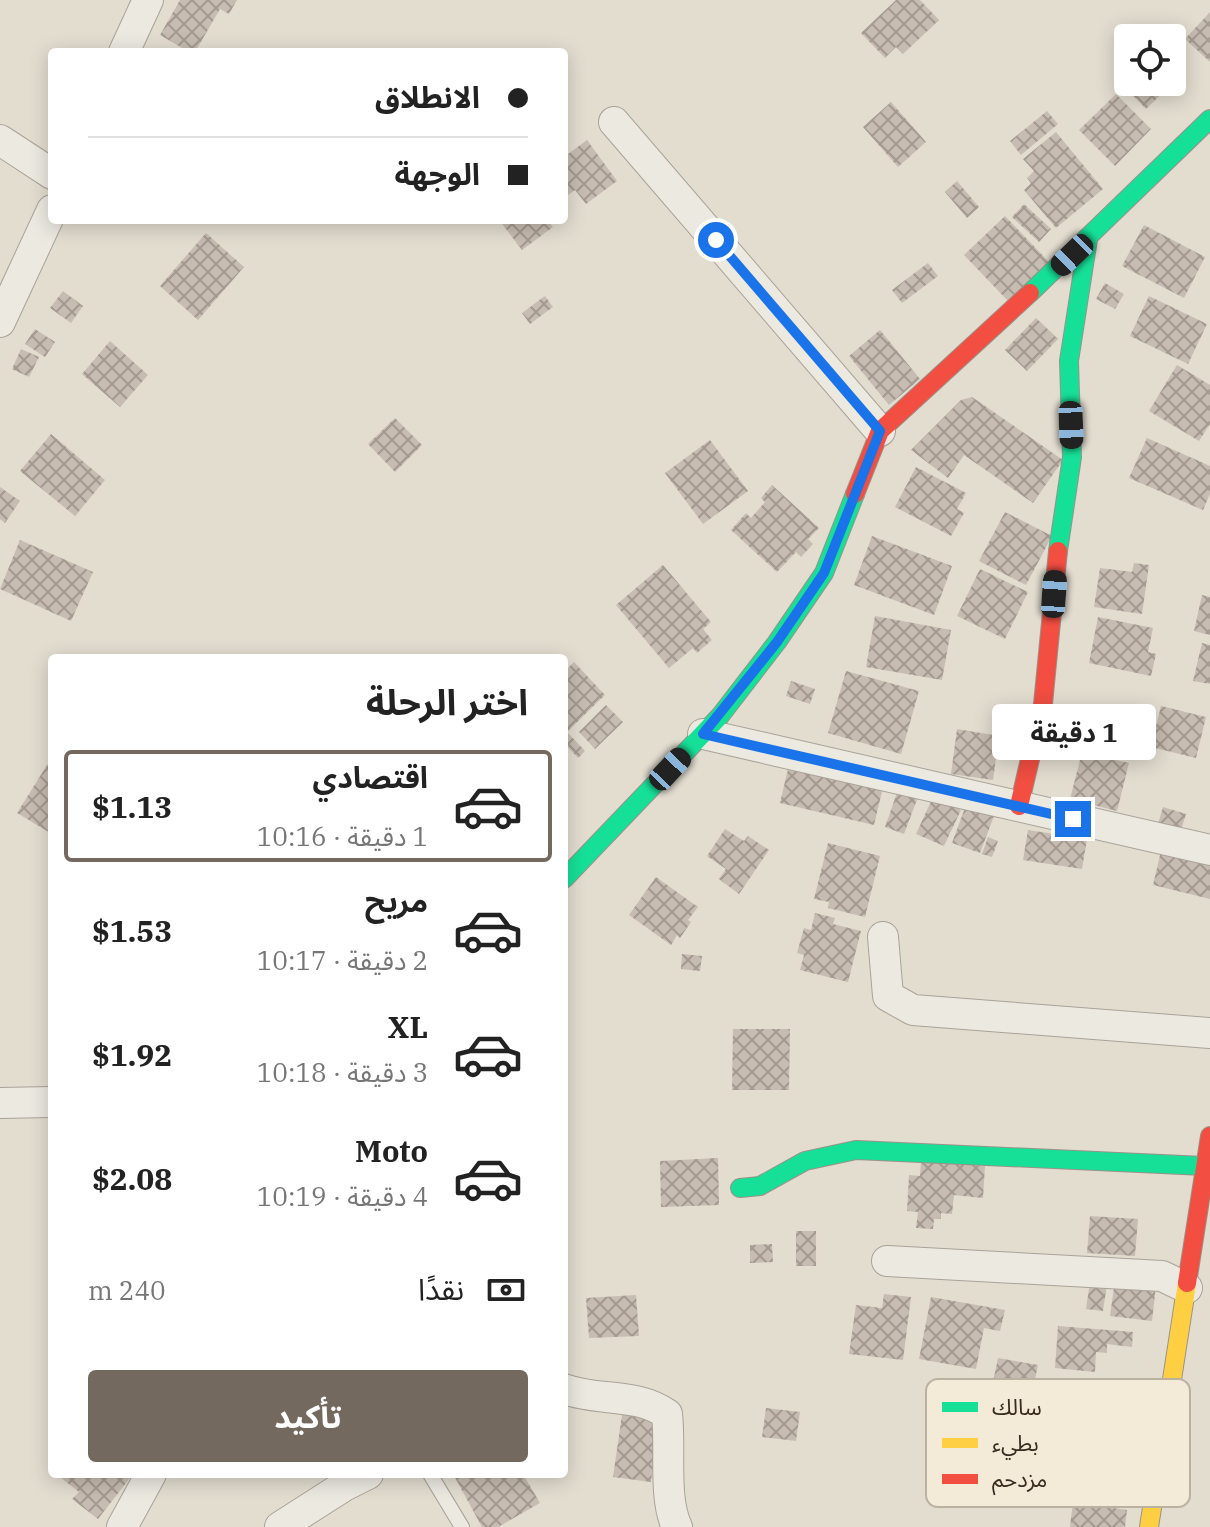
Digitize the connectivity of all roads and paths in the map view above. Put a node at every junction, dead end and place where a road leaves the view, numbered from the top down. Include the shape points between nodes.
1 (148, 0) edge
2 (126, 48) edge
3 (1210, 119) edge
4 (614, 122) dead end
5 (0, 140) edge
6 (48, 171) edge
7 (48, 219) edge
8 (1088, 239) junction
9 (0, 322) edge
10 (880, 431) junction
11 (703, 734) junction
12 (1019, 806) junction
13 (1210, 850) edge
14 (568, 875) edge
15 (883, 937) dead end
16 (1210, 1033) edge
17 (48, 1102) edge
18 (0, 1103) edge
19 (1210, 1136) edge
20 (1204, 1166) junction
21 (740, 1188) dead end
22 (887, 1261) dead end
23 (1187, 1288) junction
24 (1173, 1379) edge
25 (568, 1390) edge
26 (149, 1478) edge
27 (360, 1478) edge
28 (432, 1478) edge
29 (1152, 1507) edge
30 (122, 1527) edge
31 (280, 1527) edge
32 (462, 1527) edge
33 (677, 1527) edge
34 (1149, 1527) edge

1 - 2 street
3 - 8 street
4 - 10 street
5 - 6 street
7 - 9 street
8 - 10 street
8 - 12 street via 1069,361 1072,457 1049,657
10 - 11 street via 824,573
11 - 12 street
11 - 14 street
12 - 13 street
15 - 16 street via 888,996 913,1010
17 - 18 street
19 - 20 street
20 - 21 street via 856,1150 805,1161 760,1186
20 - 23 street
22 - 23 street via 1162,1276
23 - 24 street
25 - 33 street via 652,1403 667,1414 670,1495
26 - 30 street
27 - 31 street
28 - 32 lane
29 - 34 street

